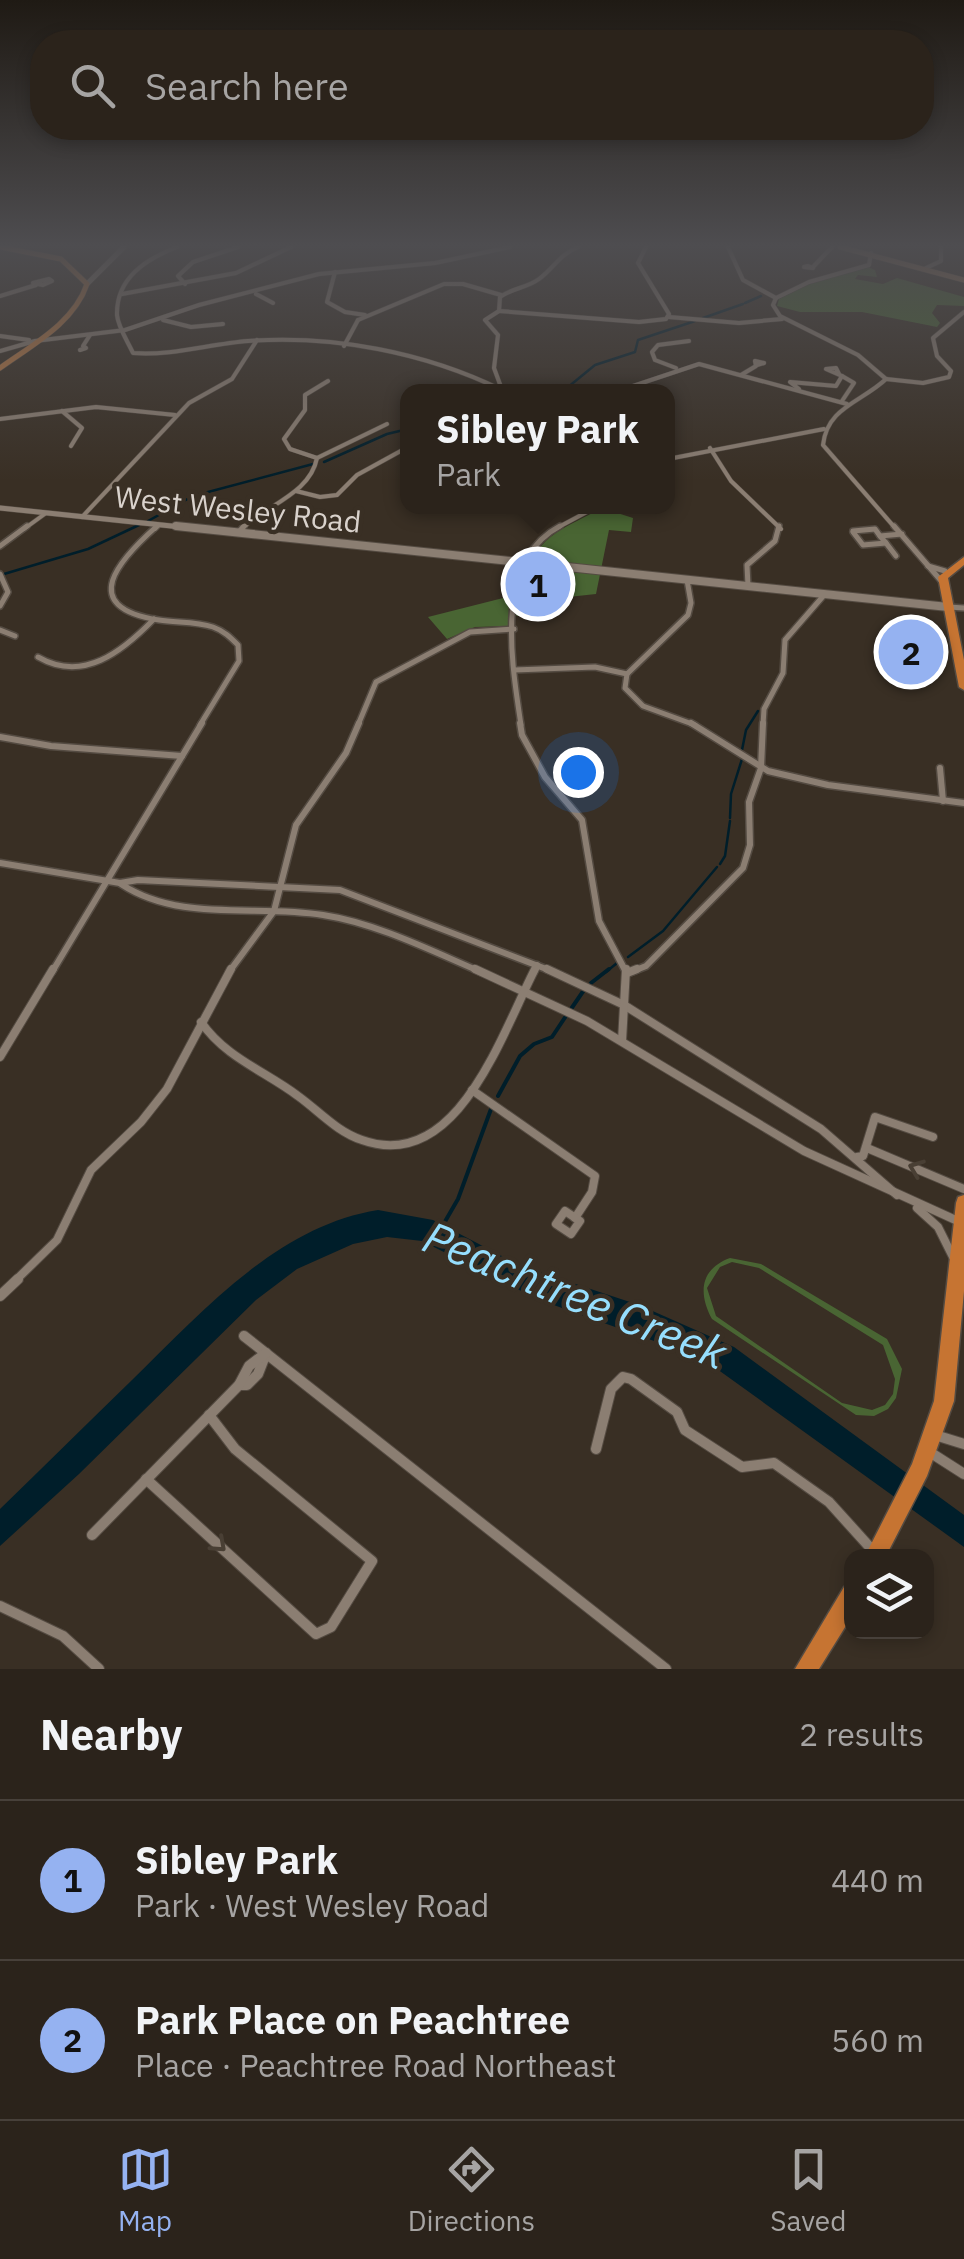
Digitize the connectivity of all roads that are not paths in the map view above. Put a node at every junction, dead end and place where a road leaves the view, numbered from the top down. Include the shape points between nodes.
1 (55, 325) edge
2 (122, 325) edge
3 (144, 325) edge
4 (182, 325) edge
5 (213, 325) dead end
6 (355, 325) edge
7 (488, 325) edge
8 (796, 325) edge
9 (949, 325) edge
10 (125, 330) junction
11 (90, 335) junction
12 (2, 336) edge
13 (257, 340) junction
14 (35, 341) junction
15 (674, 341) dead end
16 (83, 346) dead end
17 (344, 346) junction
18 (0, 351) edge
19 (757, 365) dead end
20 (0, 368) edge
21 (677, 369) junction
22 (951, 374) junction
23 (740, 376) junction
24 (964, 376) edge
25 (886, 379) junction
26 (328, 381) dead end
27 (486, 384) edge
28 (500, 384) edge
29 (637, 384) edge
30 (799, 389) junction
31 (844, 402) junction
32 (62, 411) junction
33 (176, 416) junction
34 (0, 420) edge
35 (387, 424) dead end
36 (803, 432) junction
37 (823, 435) junction
38 (71, 446) dead end
39 (710, 448) junction
40 (400, 453) edge
41 (675, 457) edge
42 (317, 458) junction
43 (295, 491) junction
44 (324, 498) junction
45 (0, 508) edge
46 (323, 510) dead end
47 (46, 513) junction
48 (583, 514) edge
49 (82, 517) junction
50 (870, 521) dead end
51 (160, 525) junction
52 (874, 529) junction
53 (238, 533) junction
54 (902, 534) junction
55 (880, 536) junction
56 (886, 543) junction
57 (0, 546) edge
58 (896, 556) dead end
59 (964, 560) edge
60 (524, 563) junction
61 (928, 566) junction
62 (0, 574) edge
63 (942, 579) junction
64 (687, 580) junction
65 (748, 586) junction
66 (825, 594) junction
67 (0, 606) edge
68 (948, 607) junction
69 (964, 608) edge
70 (154, 619) junction
71 (514, 629) junction
72 (0, 630) edge
73 (15, 636) dead end
74 (961, 653) edge
75 (38, 658) dead end
76 (514, 670) junction
77 (627, 674) junction
78 (964, 687) edge
79 (0, 737) edge
80 (182, 756) junction
81 (760, 768) junction
82 (940, 768) dead end
83 (943, 801) junction
84 (964, 803) edge
85 (0, 863) edge
86 (107, 881) junction
87 (120, 883) junction
88 (281, 886) junction
89 (274, 911) junction
90 (537, 965) junction
91 (628, 973) junction
92 (523, 992) junction
93 (624, 1005) junction
94 (201, 1022) junction
95 (622, 1041) junction
96 (0, 1056) edge
97 (472, 1090) junction
98 (934, 1138) dead end
99 (867, 1148) junction
100 (856, 1158) junction
101 (964, 1189) edge
102 (896, 1196) junction
103 (908, 1201) junction
104 (962, 1212) edge
105 (574, 1218) dead end
106 (956, 1269) junction
107 (0, 1296) edge
108 (244, 1336) dead end
109 (266, 1354) junction
110 (210, 1415) junction
111 (964, 1444) edge
112 (596, 1449) dead end
113 (927, 1452) junction
114 (964, 1474) edge
115 (146, 1479) junction
116 (92, 1535) dead end
117 (877, 1549) edge
118 (878, 1549) edge
119 (0, 1606) edge
120 (844, 1607) edge
121 (95, 1667) edge
122 (666, 1669) edge
123 (806, 1669) edge

1 - 14 main road
2 - 10 street
3 - 10 street
4 - 5 street
6 - 17 street
7 - 28 street via 498,335 494,368
8 - 25 street via 858,356
9 - 22 street via 933,338
10 - 11 street
10 - 13 street via 128,350 136,354
11 - 14 street
11 - 16 street
12 - 14 street
13 - 17 street
13 - 33 street via 232,379
14 - 18 street
14 - 20 main road
15 - 21 street via 652,355
17 - 27 street via 438,364
19 - 23 street
21 - 23 street via 702,365
21 - 29 street
22 - 24 street
22 - 25 street via 930,382
23 - 30 street
25 - 31 street
26 - 42 street via 305,395 305,410 284,439 290,449
30 - 31 street
30 - 31 street via 790,382 836,386 840,375 854,383
31 - 37 street
32 - 33 street via 107,407
32 - 34 street
32 - 38 street via 82,428
33 - 49 street
35 - 42 street
36 - 37 street
36 - 37 street
36 - 39 street
37 - 54 street
39 - 41 street
39 - 65 street via 731,481 781,528 747,564
40 - 44 street
42 - 43 street via 313,474
43 - 44 street
43 - 53 street via 254,514
44 - 46 street
45 - 47 street, West Wesley Road
47 - 49 street, West Wesley Road
47 - 57 street
48 - 60 street via 543,536
49 - 51 street, West Wesley Road
50 - 52 street
51 - 53 street, West Wesley Road
51 - 70 street via 120,562 110,581 121,604
52 - 55 street
52 - 56 street via 853,531 863,545
53 - 60 street, West Wesley Road
54 - 55 street
54 - 61 street
55 - 56 street
56 - 58 street
59 - 63 highway
60 - 64 street, West Wesley Road
60 - 71 street
61 - 63 street
61 - 63 street
62 - 67 street via 8,592
63 - 68 highway
64 - 65 street, West Wesley Road
64 - 77 street via 688,615
65 - 66 street, West Wesley Road
66 - 68 street, West Wesley Road
66 - 81 street via 785,640 783,673 762,717
68 - 69 street
68 - 74 highway
70 - 75 street via 95,666
70 - 80 street via 216,628 240,648 237,665
71 - 76 street
71 - 88 street via 470,632 381,678 343,758 296,825
72 - 73 street
74 - 78 highway
76 - 77 street
76 - 91 street via 522,735 545,777 582,820 600,921
77 - 81 street via 625,688 637,703 692,722
79 - 80 street
80 - 86 street
81 - 83 street via 828,786
81 - 91 street via 749,802 743,868 646,966
82 - 83 street
83 - 84 street
85 - 86 street
86 - 87 street
86 - 96 street
87 - 88 street
87 - 89 street via 128,892 176,904
88 - 89 street
88 - 90 street via 357,894
89 - 92 street via 342,918
89 - 94 street via 220,984
90 - 92 street
90 - 93 street
91 - 93 street
92 - 95 street
92 - 97 street
93 - 95 street
93 - 100 street
94 - 97 street via 226,1052 369,1144 432,1137 455,1118
94 - 107 street via 160,1100 91,1170 58,1240
95 - 102 street via 752,1122
97 - 105 street via 595,1176
98 - 99 street via 875,1116
99 - 100 street
101 -> 99 street
100 - 102 street
102 - 103 street
103 - 104 street
103 - 106 street via 938,1227
104 - 106 highway
106 - 113 highway via 953,1361
108 - 109 street
109 - 110 street via 258,1374
109 - 122 street
110 - 115 street
115 -> 110 street via 316,1634 331,1627 372,1561 235,1449
111 - 113 street
112 - 117 street via 611,1389 631,1378 677,1412 685,1430 742,1467 774,1463 829,1502
113 - 114 street
113 - 118 highway
115 - 116 street
119 - 121 street via 63,1636
120 - 123 highway

